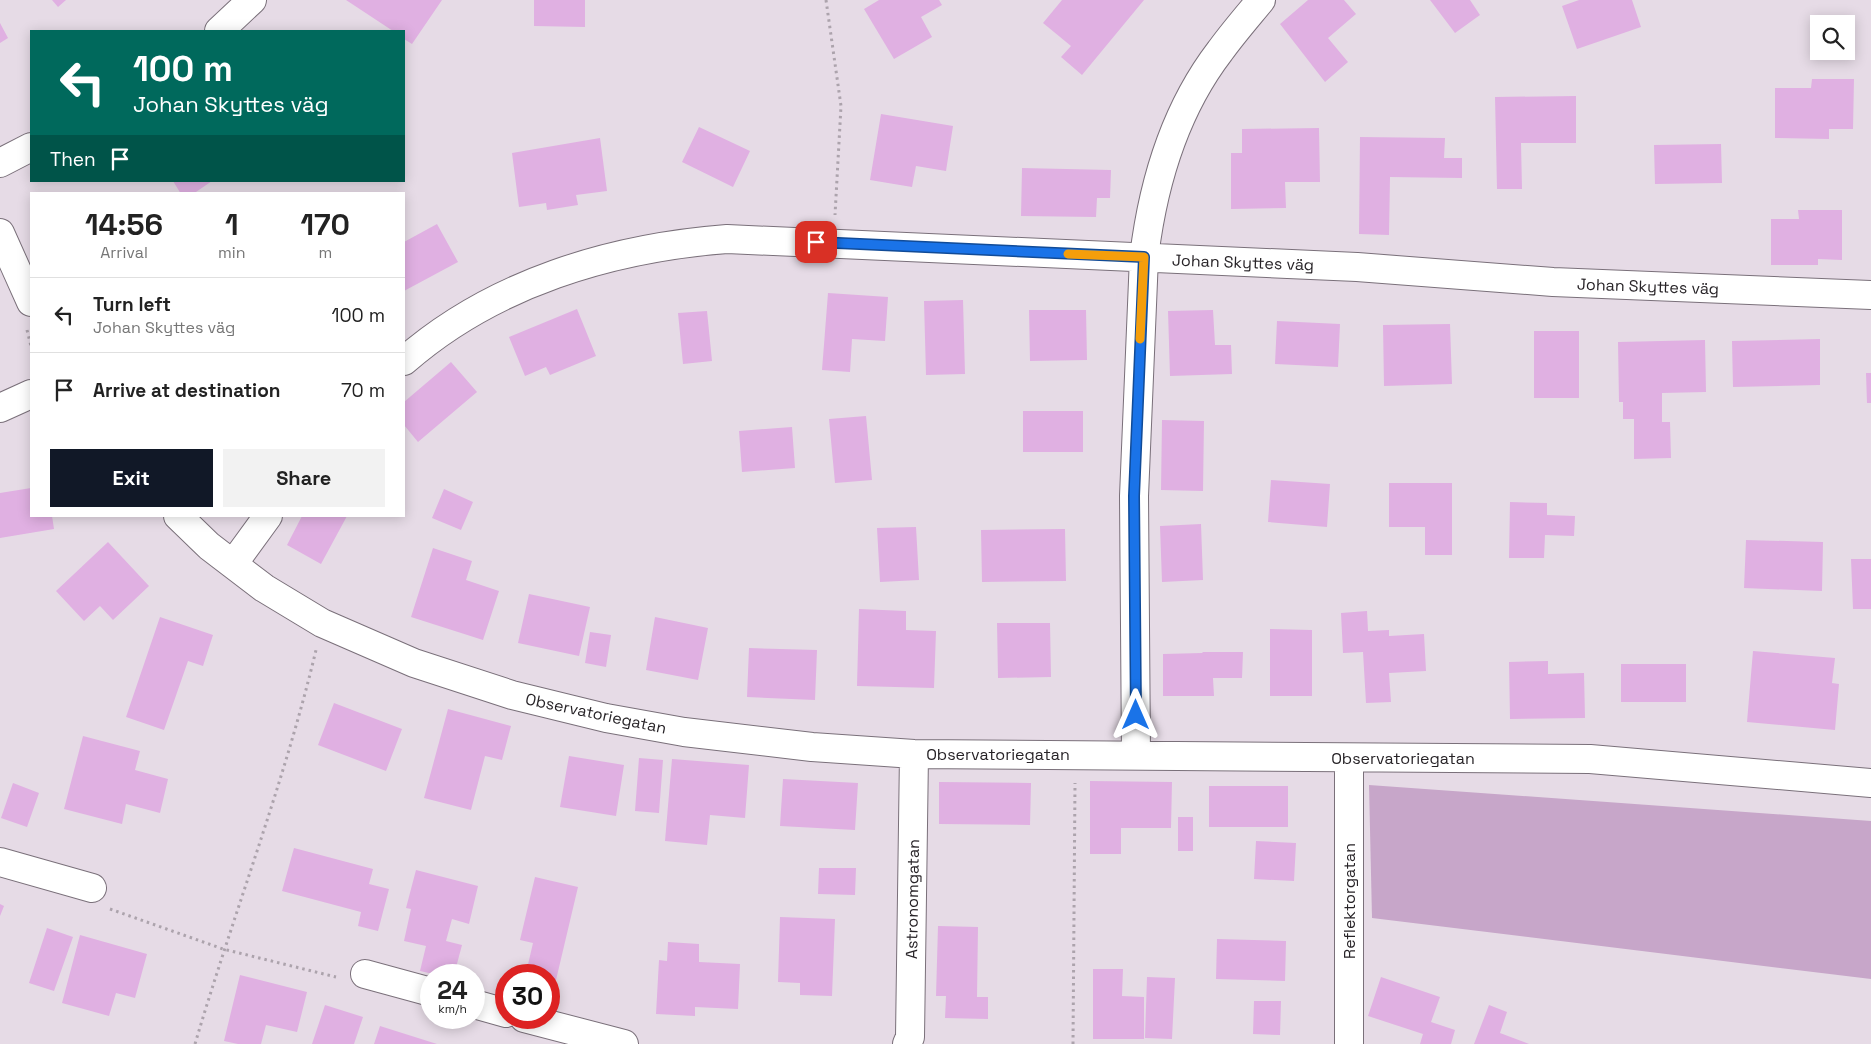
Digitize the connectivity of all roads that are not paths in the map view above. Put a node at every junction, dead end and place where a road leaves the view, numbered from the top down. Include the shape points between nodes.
1 (252, 0) edge
2 (1261, 0) edge
3 (220, 30) edge
4 (30, 148) edge
5 (0, 163) edge
6 (0, 233) edge
7 (1144, 257) junction
8 (1871, 295) edge
9 (30, 300) edge
10 (405, 361) edge
11 (30, 394) edge
12 (0, 408) edge
13 (179, 517) edge
14 (267, 517) edge
15 (233, 564) junction
16 (914, 754) junction
17 (1136, 755) junction
18 (1349, 758) junction
19 (1871, 783) edge
20 (0, 862) edge
21 (92, 888) road end
22 (365, 974) road end
23 (420, 989) edge
24 (560, 1027) edge
25 (624, 1044) edge
26 (907, 1044) edge
27 (1349, 1044) edge

1 - 3 street
2 - 7 street via 1219,52 1174,131 1158,178
4 - 5 street
6 - 9 street
7 - 8 street, Johan Skyttes väg via 1357,266 1553,282
7 - 10 street, Johan Skyttes väg via 727,239 675,243 577,266 516,290 472,314
7 - 17 street via 1134,496
11 - 12 street
13 - 15 street, Observatoriegatan
14 - 15 street
15 - 16 street, Observatoriegatan via 264,588 322,624 414,663 512,695 606,718 684,732 749,741
16 - 17 street, Observatoriegatan
16 - 26 street, Astronomgatan via 910,1037
17 - 18 street, Observatoriegatan
18 - 19 street, Observatoriegatan via 1590,759
18 - 27 street, Reflektorgatan
20 - 21 street
22 - 23 street
24 - 25 street

